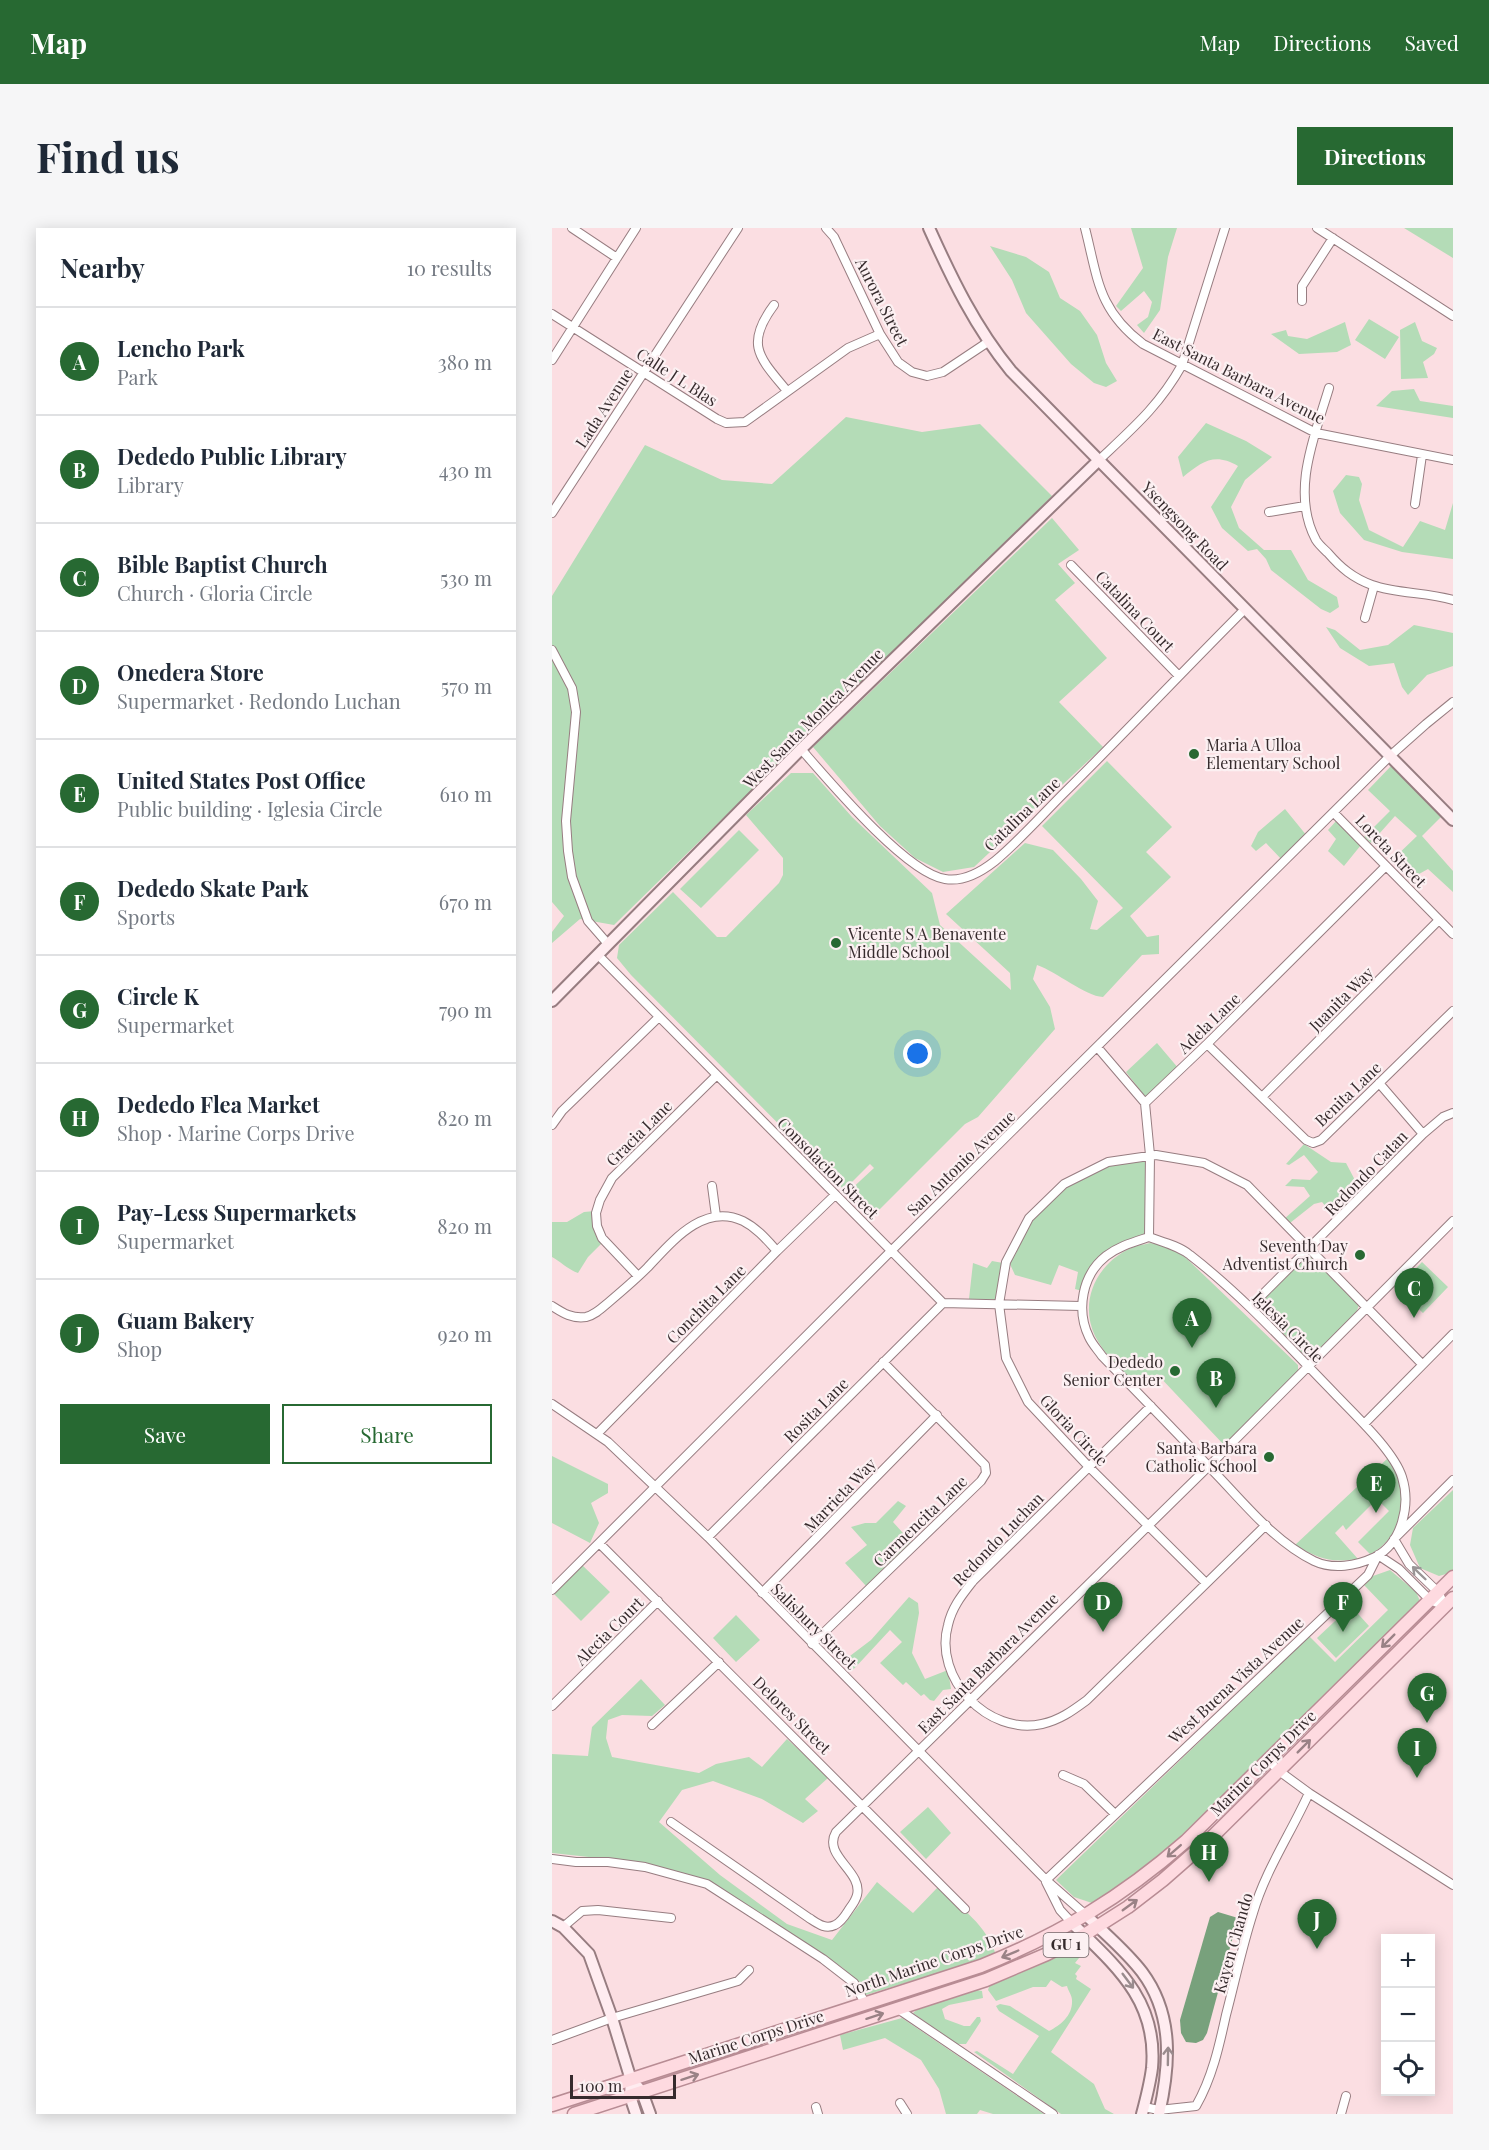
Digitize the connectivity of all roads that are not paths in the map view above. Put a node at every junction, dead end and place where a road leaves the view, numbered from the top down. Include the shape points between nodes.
1 (572, 228) edge
2 (636, 228) edge
3 (738, 228) edge
4 (826, 228) edge
5 (929, 228) edge
6 (1085, 228) edge
7 (1225, 228) edge
8 (1317, 228) edge
9 (1333, 238) junction
10 (618, 258) junction
11 (1302, 301) dead end
12 (774, 305) dead end
13 (552, 314) edge
14 (1453, 316) edge
15 (573, 327) junction
16 (880, 334) junction
17 (988, 342) junction
18 (552, 360) edge
19 (1182, 365) junction
20 (643, 371) junction
21 (1329, 388) dead end
22 (787, 391) junction
23 (1316, 434) junction
24 (1422, 455) junction
25 (1099, 459) junction
26 (1453, 460) edge
27 (1415, 504) dead end
28 (1305, 506) junction
29 (1269, 512) dead end
30 (552, 513) edge
31 (1071, 566) dead end
32 (1374, 586) junction
33 (1453, 600) edge
34 (1245, 609) junction
35 (1365, 618) dead end
36 (552, 650) edge
37 (1179, 676) junction
38 (1453, 702) edge
39 (801, 749) junction
40 (1390, 756) junction
41 (1334, 813) junction
42 (1453, 820) edge
43 (1386, 866) junction
44 (1439, 920) junction
45 (1453, 934) edge
46 (608, 944) junction
47 (598, 955) junction
48 (552, 1001) edge
49 (1453, 1011) edge
50 (659, 1017) junction
51 (1207, 1044) junction
52 (1098, 1048) junction
53 (717, 1075) junction
54 (1378, 1083) junction
55 (1263, 1096) junction
56 (1145, 1103) junction
57 (1453, 1113) edge
58 (552, 1125) edge
59 (1423, 1134) junction
60 (1150, 1155) junction
61 (712, 1186) dead end
62 (836, 1196) junction
63 (716, 1216) junction
64 (1453, 1221) edge
65 (1149, 1237) junction
66 (892, 1250) junction
67 (1309, 1250) junction
68 (777, 1251) junction
69 (638, 1276) junction
70 (943, 1303) junction
71 (999, 1304) junction
72 (552, 1306) edge
73 (1081, 1306) junction
74 (1250, 1307) junction
75 (1366, 1307) junction
76 (1453, 1334) edge
77 (883, 1362) junction
78 (1422, 1364) junction
79 (1308, 1366) junction
80 (552, 1404) edge
81 (1151, 1406) junction
82 (937, 1415) junction
83 (1364, 1424) junction
84 (598, 1433) junction
85 (1209, 1466) junction
86 (1089, 1467) junction
87 (1453, 1480) edge
88 (655, 1488) junction
89 (1149, 1525) junction
90 (1266, 1526) junction
91 (708, 1537) junction
92 (1394, 1539) junction
93 (599, 1543) junction
94 (1378, 1555) junction
95 (1453, 1577) edge
96 (1206, 1583) junction
97 (552, 1590) edge
98 (762, 1593) junction
99 (1434, 1596) junction
100 (658, 1601) junction
101 (1449, 1602) edge
102 (812, 1644) junction
103 (719, 1662) junction
104 (968, 1700) junction
105 (552, 1706) edge
106 (652, 1725) dead end
107 (919, 1750) junction
108 (1268, 1760) junction
109 (1279, 1771) junction
110 (1063, 1775) dead end
111 (1309, 1793) junction
112 (864, 1805) junction
113 (1114, 1814) junction
114 (671, 1822) dead end
115 (552, 1858) edge
116 (1046, 1880) junction
117 (1453, 1885) edge
118 (965, 1909) dead end
119 (1087, 1916) junction
120 (671, 1917) dead end
121 (552, 1921) edge
122 (1073, 1924) junction
123 (563, 1927) junction
124 (1098, 1927) junction
125 (1084, 1935) junction
126 (749, 1971) dead end
127 (865, 2003) junction
128 (898, 2009) junction
129 (612, 2019) junction
130 (552, 2040) edge
131 (631, 2080) junction
132 (642, 2092) junction
133 (630, 2096) junction
134 (1346, 2096) dead end
135 (900, 2103) dead end
136 (552, 2105) edge
137 (1143, 2111) edge
138 (1159, 2112) edge
139 (574, 2114) edge
140 (636, 2114) edge
141 (650, 2114) edge
142 (907, 2114) edge
143 (1053, 2114) edge
144 (1341, 2114) edge

1 - 10 street
2 - 10 street
3 - 20 street, Lada Avenue
4 - 16 street, Aurora Street via 848,264
5 - 17 main road, Ysengsong Road via 959,293
6 - 19 street, East Santa Barbara Avenue via 1111,313 1143,344
7 - 19 street
8 - 9 street
9 - 11 street via 1302,286
9 - 14 street
10 - 15 street
12 - 22 street via 758,331 758,347
13 - 15 street, Calle J L Blas
15 - 18 street
15 - 20 street, Calle J L Blas
16 - 17 street, Aurora Street via 898,362 927,376 943,372
16 - 22 street, Calle J L Blas via 848,348
17 - 25 main road, Ysengsong Road via 1025,386
19 - 23 street, East Santa Barbara Avenue
19 - 25 street via 1151,411
20 - 22 street, Calle J L Blas via 726,423 745,422
20 - 30 street, Lada Avenue
21 - 23 street
23 - 24 street, East Santa Barbara Avenue
23 - 28 street via 1306,474
24 - 26 street, East Santa Barbara Avenue
24 - 27 street
25 - 34 main road, Ysengsong Road
25 - 39 main road, West Santa Monica Avenue
28 - 29 street
28 - 32 street via 1317,542 1341,569
31 - 37 street, Catalina Court
32 - 33 street
32 - 35 street
34 - 37 street, Catalina Lane
34 - 40 main road, Ysengsong Road
36 - 46 street via 572,688 576,712 566,821 572,877 588,921
37 - 39 street, Catalina Lane via 994,861 957,880 924,871 903,857
38 - 40 street, San Antonio Avenue
39 - 46 main road, West Santa Monica Avenue
40 - 41 street, San Antonio Avenue
40 - 42 main road, Ysengsong Road
41 - 43 street, Loreta Street
41 - 52 street, San Antonio Avenue
43 - 44 street, Loreta Street
43 - 51 street, Adela Lane
44 - 45 street, Loreta Street
44 - 55 street, Juanita Way
46 - 47 main road, West Santa Monica Avenue
47 - 48 main road, West Santa Monica Avenue
47 - 50 street, Consolacion Street
49 - 54 street, Benita Lane
50 - 53 street, Consolacion Street
50 - 58 street
51 - 55 street, Benita Lane
51 - 56 street, Adela Lane
52 - 56 street
52 - 66 street, San Antonio Avenue
53 - 62 street, Consolacion Street
53 - 69 street, Gracia Lane via 612,1178 600,1200 596,1213 602,1238
54 - 55 street, Benita Lane via 1321,1140 1313,1143
54 - 59 street
56 - 60 street
57 - 59 street, Redondo Catan
59 - 67 street, Redondo Catan
60 - 65 street
60 - 67 street, Gloria Circle via 1204,1163 1247,1185
60 - 71 street, Gloria Circle via 1108,1162 1064,1184 1029,1218 1006,1262
61 - 63 street
62 - 66 street, Consolacion Street
62 - 68 street, Conchita Lane
63 - 68 street via 741,1220 754,1227
63 - 69 street via 682,1232
64 - 75 street, East Santa Barbara Avenue
65 - 73 street via 1105,1256 1091,1274
65 - 74 street, Iglesia Circle via 1189,1253
66 - 70 street, Consolacion Street
66 - 88 street, San Antonio Avenue
67 - 74 street, Redondo Catan
67 - 75 street, Gloria Circle
68 - 84 street, Conchita Lane
69 - 72 street via 594,1314 573,1317
70 - 71 street
70 - 77 street, Rosita Lane
71 - 73 street
71 - 86 street, Gloria Circle via 1006,1358 1028,1402
73 - 81 street, Iglesia Circle via 1089,1338
74 - 79 street, Iglesia Circle
75 - 78 street, Gloria Circle
75 - 79 street, East Santa Barbara Avenue
76 - 78 street
77 - 82 street, Carmencita Lane
77 - 91 street, Rosita Lane
78 - 83 street
79 - 83 street, Iglesia Circle
79 - 85 street, East Santa Barbara Avenue
80 - 84 street, Salisbury Street
81 - 85 street, Iglesia Circle
81 - 86 street, Redondo Luchan
82 - 98 street, Marrieta Way
82 - 102 street, Carmencita Lane via 985,1465 984,1477
83 - 92 street, Iglesia Circle via 1402,1475 1404,1519
84 - 88 street, Salisbury Street
85 - 89 street, East Santa Barbara Avenue
85 - 90 street, Iglesia Circle
86 - 89 street, Gloria Circle
86 - 104 street, Redondo Luchan via 956,1602 947,1627 946,1653 953,1678
87 - 92 street
88 - 91 street, Salisbury Street
88 - 93 street, San Antonio Avenue
89 - 96 street, Gloria Circle
89 - 104 street, East Santa Barbara Avenue
90 - 94 street, Iglesia Circle via 1316,1562 1337,1567 1359,1564
90 - 96 street, Redondo Luchan
91 - 98 street, Salisbury Street
92 - 94 street, Iglesia Circle
99 -> 92 street
93 - 97 street, San Antonio Avenue
93 - 100 street, Delores Street
94 - 99 street
94 - 113 street, West Buena Vista Avenue via 1368,1575
95 - 99 main road, North Marine Corps Drive / GU 1
96 - 104 street, Redondo Luchan via 1087,1700 1065,1716 1040,1724 1014,1724 989,1716
98 - 102 street, Salisbury Street
99 - 101 street
99 -> 108 main road, North Marine Corps Drive / GU 1
100 - 103 street, Delores Street
100 - 105 street, Alecia Court
109 -> 101 main road, Marine Corps Drive / GU 1
102 - 107 street, Salisbury Street
103 - 106 street
103 - 112 street, Delores Street
104 - 107 street, East Santa Barbara Avenue
107 - 112 street, East Santa Barbara Avenue
107 - 116 street, Salisbury Street
108 - 109 street
108 -> 119 main road, North Marine Corps Drive / GU 1 via 1169,1855
109 - 111 street
124 -> 109 main road, Marine Corps Drive / GU 1 via 1179,1867
110 - 113 street via 1084,1784
111 - 117 street
111 - 138 street, Kayen Chando via 1253,1910 1204,2091 1196,2106
112 - 114 street, East Santa Barbara Avenue via 833,1836 833,1846 858,1888 843,1919 831,1927 809,1918
112 - 118 street, Delores Street
113 - 116 street, West Buena Vista Avenue
115 - 127 street via 645,1867 707,1884 854,1983
116 - 119 street, Salisbury Street
116 - 122 street, Salisbury Street via 1060,1910
119 - 122 main road, North Marine Corps Drive / GU 1
119 - 124 main road
120 - 123 street via 582,1911
121 - 123 main road
122 - 125 main road
122 -> 127 main road, North Marine Corps Drive / GU 1 via 981,1966
123 - 129 main road via 589,1954
124 - 125 main road, Marine Corps Drive / GU 1
138 -> 124 main road via 1168,2055 1159,2004 1143,1974
125 - 128 main road, Marine Corps Drive / GU 1 via 1006,1972
125 -> 137 main road via 1130,1983 1144,2009 1153,2055
126 - 129 street via 738,1981
127 - 131 main road, North Marine Corps Drive / GU 1
132 -> 128 main road, Marine Corps Drive / GU 1
128 - 143 street
129 - 130 street
129 - 131 main road
131 - 132 main road
131 - 133 main road
131 - 136 main road, North Marine Corps Drive / GU 1
132 - 133 main road, Marine Corps Drive / GU 1
132 - 141 main road
133 - 139 main road, Marine Corps Drive / GU 1
133 - 140 main road
134 - 144 street
135 - 142 street
137 - 138 street, Kayen Chando

